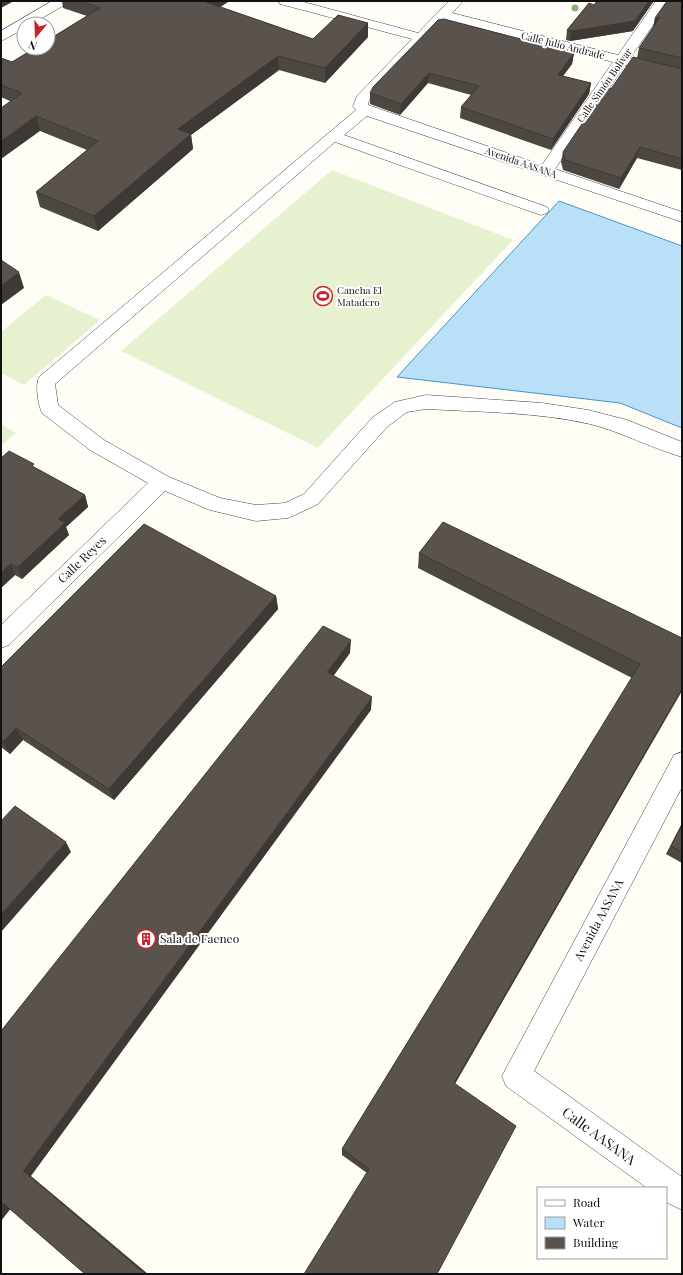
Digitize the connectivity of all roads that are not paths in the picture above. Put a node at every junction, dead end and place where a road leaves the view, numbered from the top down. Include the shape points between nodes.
1 (61, 1) edge
2 (285, 1) edge
3 (456, 1) edge
4 (663, 1) edge
5 (443, 15) junction
6 (1, 37) edge
7 (422, 38) junction
8 (621, 60) junction
9 (682, 75) edge
10 (363, 108) junction
11 (333, 136) junction
12 (546, 170) junction
13 (541, 210) dead end
14 (682, 217) edge
15 (682, 450) edge
16 (162, 482) junction
17 (1, 639) edge
18 (682, 763) edge
19 (516, 1076) joint
20 (682, 1195) edge

1 - 6 street
2 - 7 street
3 - 5 street
4 - 8 street, Calle Simón Bolívar
5 - 7 street
5 - 8 street, Calle Julio Andrade
7 - 10 street via 362,99
8 - 9 street, Calle Julio Andrade
8 - 12 street, Calle Simón Bolívar
10 - 11 street
10 - 12 street, Avenida AASANA
11 - 13 street
11 - 16 street via 46,382 49,408 97,445
12 - 14 street, Avenida AASANA
15 - 16 street via 620,425 588,417 542,410 426,402 402,407 380,422 311,499 288,510 256,513 217,505
16 - 17 street, Calle Reyes
18 - 19 street, Avenida AASANA
19 - 20 street, Calle AASANA

